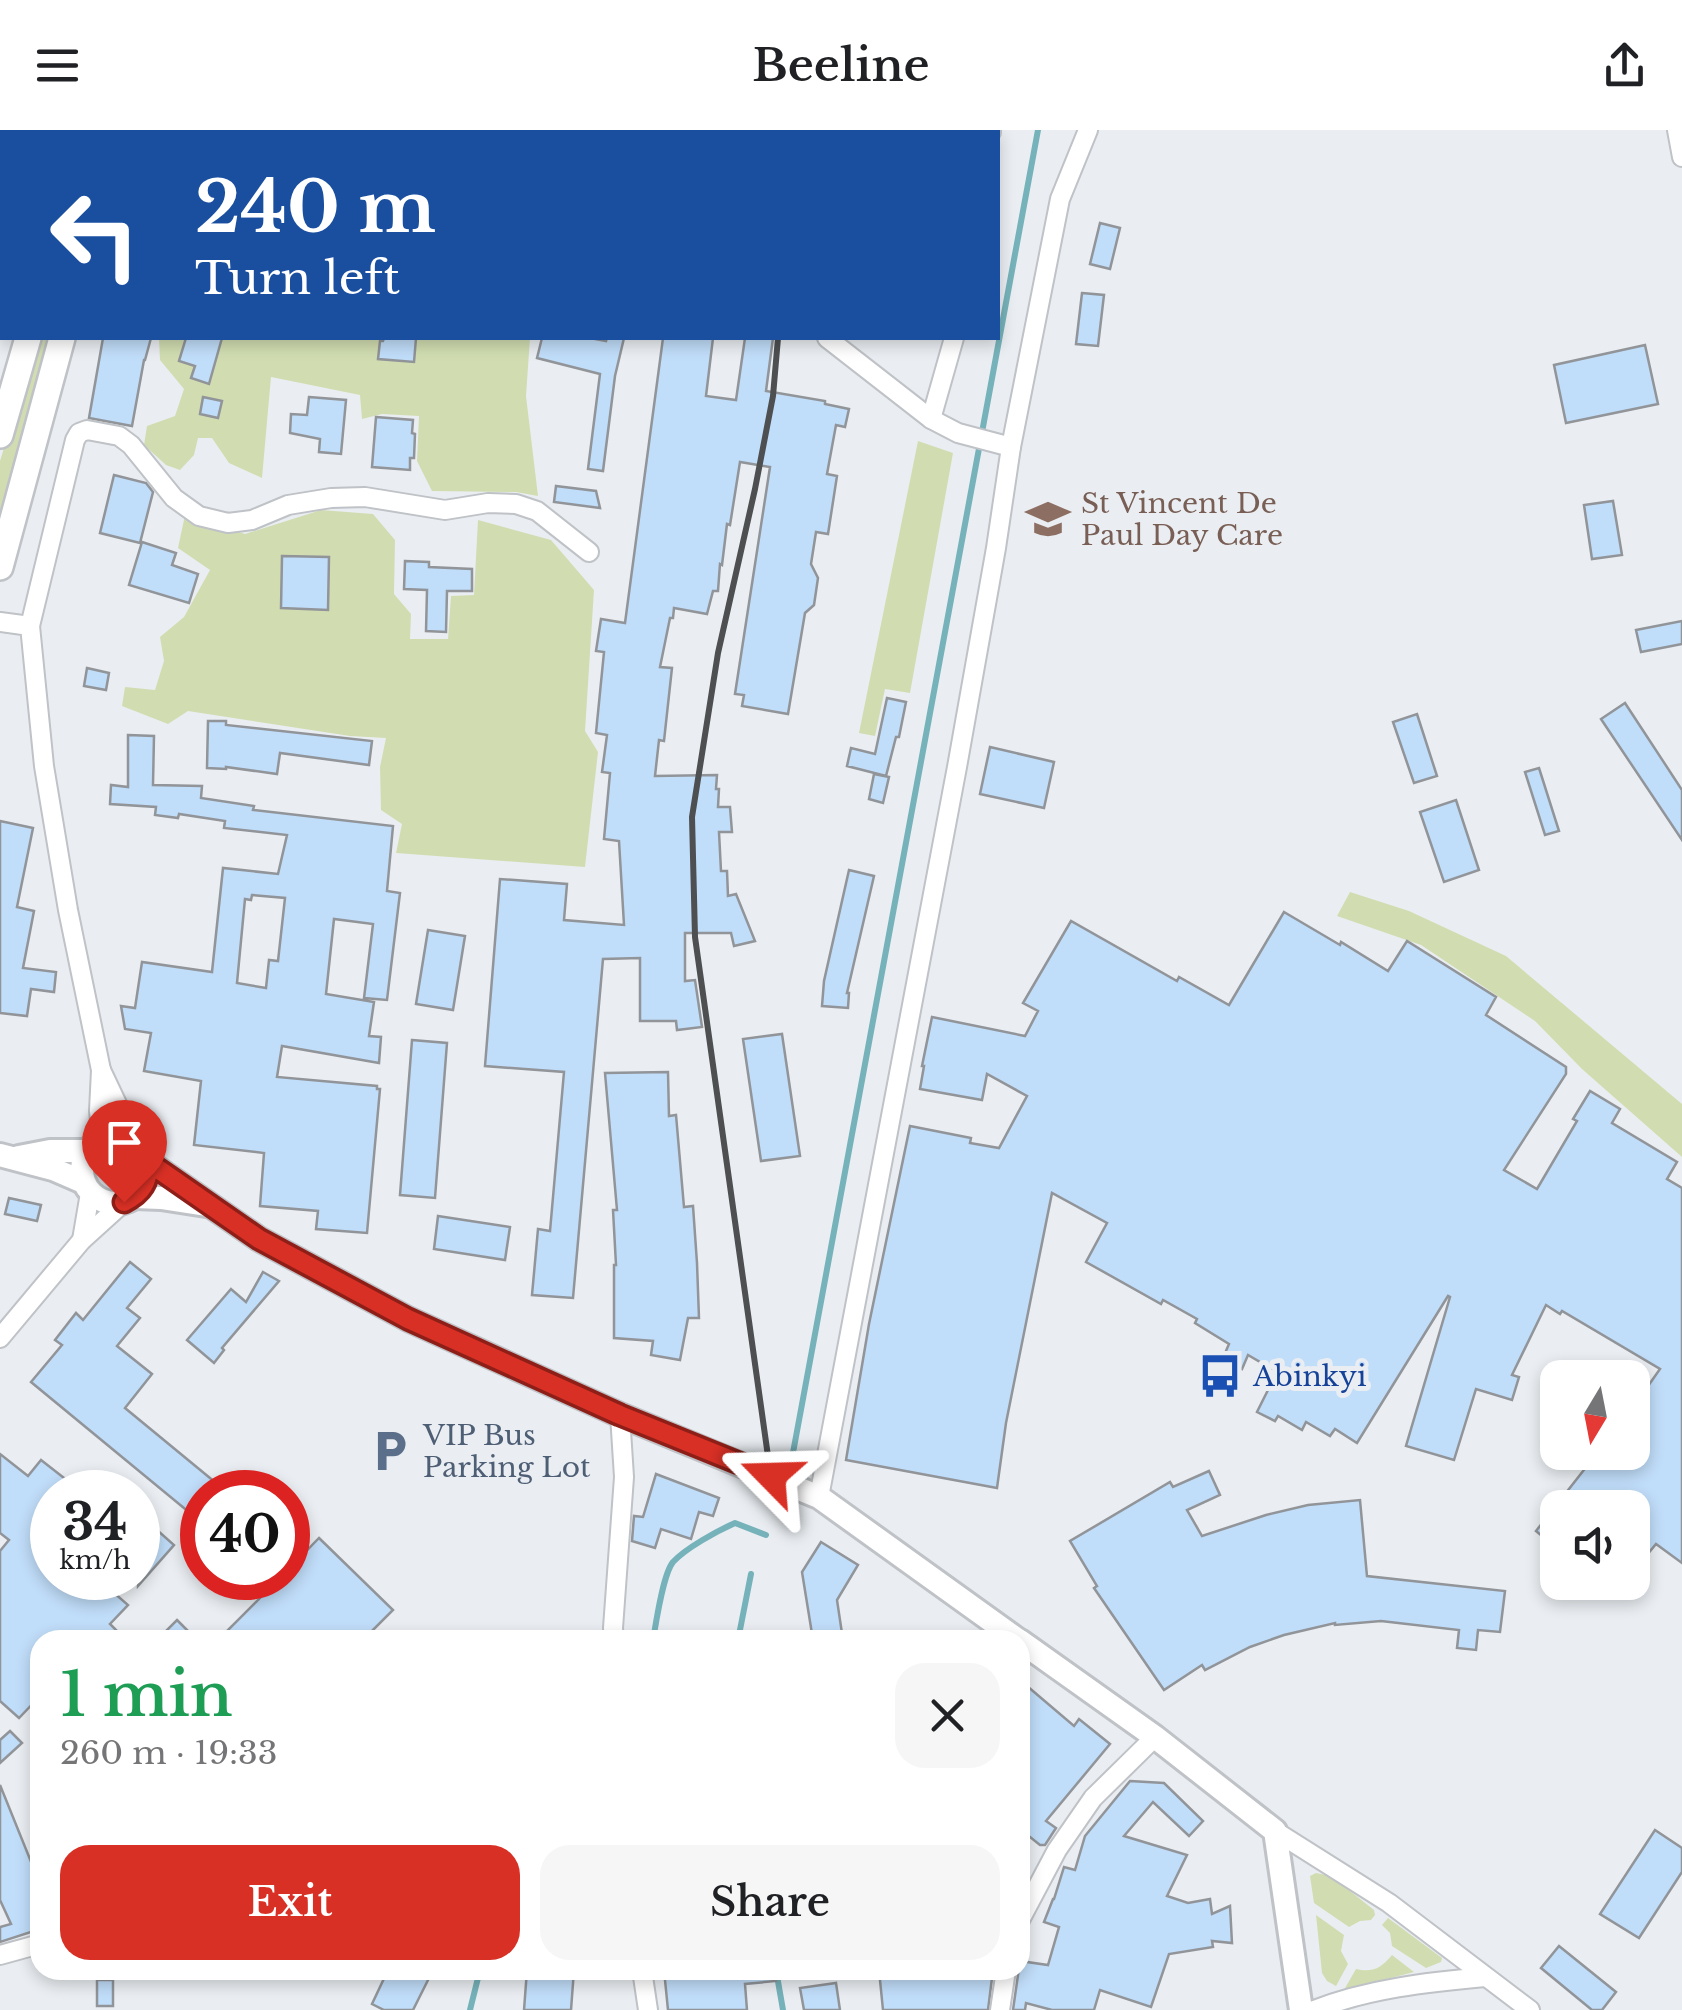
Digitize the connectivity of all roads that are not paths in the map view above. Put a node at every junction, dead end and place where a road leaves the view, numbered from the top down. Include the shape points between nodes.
1 (1088, 130) edge
2 (1677, 130) edge
3 (1682, 157) edge
4 (27, 340) edge
5 (61, 340) edge
6 (829, 340) edge
7 (953, 340) edge
8 (931, 419) junction
9 (0, 435) edge
10 (1003, 445) junction
11 (589, 552) dead end
12 (0, 567) edge
13 (0, 622) edge
14 (30, 626) junction
15 (101, 1070) junction
16 (94, 1145) junction
17 (142, 1153) junction
18 (8, 1156) edge
19 (86, 1187) junction
20 (130, 1200) junction
21 (210, 1206) junction
22 (82, 1240) junction
23 (0, 1338) edge
24 (620, 1415) junction
25 (819, 1497) junction
26 (615, 1630) edge
27 (1004, 1630) edge
28 (1030, 1649) edge
29 (1154, 1738) junction
30 (1275, 1831) junction
31 (1030, 1901) edge
32 (30, 1946) edge
33 (0, 1954) edge
34 (1485, 1977) junction
35 (644, 1980) edge
36 (1004, 1980) edge
37 (648, 2010) edge
38 (1000, 2010) edge
39 (1301, 2010) edge
40 (1314, 2010) edge
41 (1530, 2010) edge

1 - 10 street via 1060,199
2 - 3 street
4 - 9 main road
5 - 12 main road
6 - 8 street
7 - 8 street
8 - 10 street
10 - 25 street via 996,548
11 - 14 street via 537,511 516,504 444,510 330,498 228,524 199,516 174,498 118,436 87,430 75,440
13 - 14 street
14 - 15 street via 50,802
15 - 16 street
15 - 17 street
16 - 17 street via 126,1138
16 - 18 street
16 - 19 street via 81,1166
17 - 20 street via 148,1175
17 - 21 street
18 - 19 street via 67,1174
19 - 20 street via 112,1204
19 - 22 street
20 - 21 street
20 - 22 street
21 - 24 street via 408,1319
22 - 23 street
24 - 25 street
24 - 26 street via 624,1477
25 - 27 street
28 - 29 street
29 - 30 street
29 - 31 street via 1093,1798
30 - 34 street via 1389,1904
30 - 39 street
32 - 33 street
34 - 40 street
34 - 41 street
35 - 37 street
36 - 38 street

